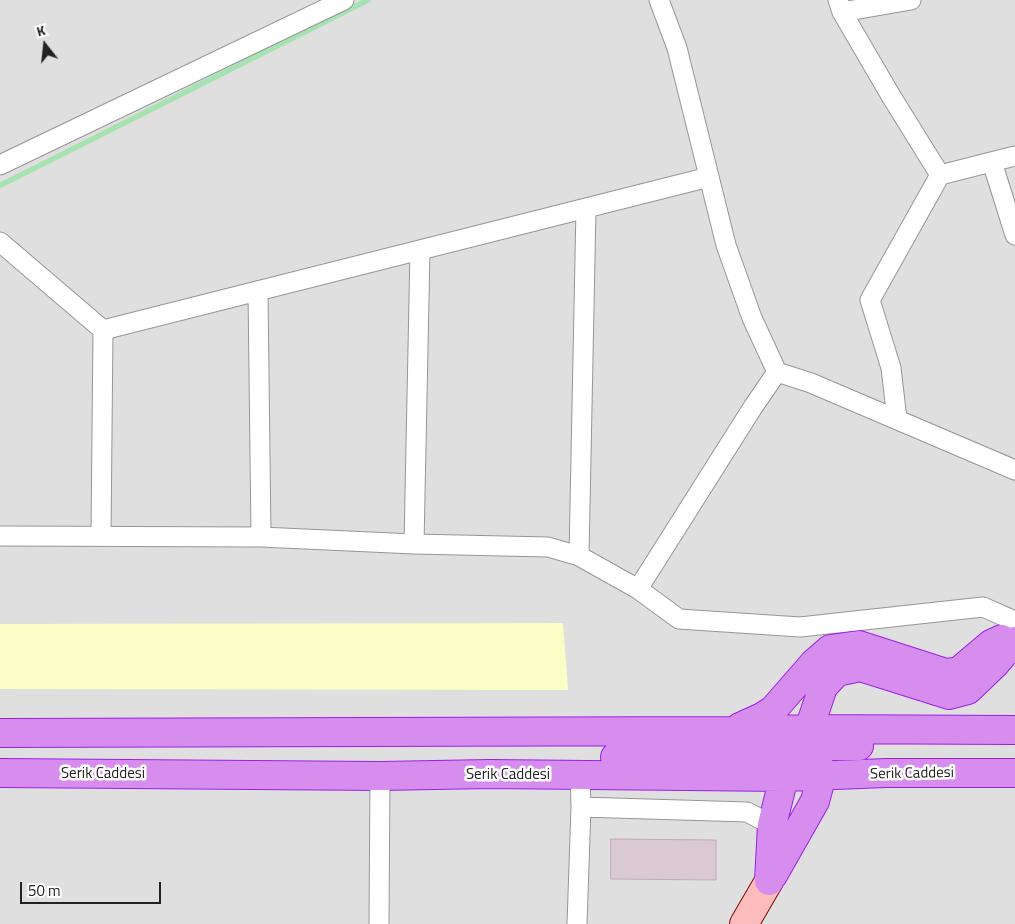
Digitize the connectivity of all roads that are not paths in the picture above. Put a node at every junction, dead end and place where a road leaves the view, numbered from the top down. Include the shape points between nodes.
1 (344, 0) edge
2 (660, 0) edge
3 (911, 0) edge
4 (840, 6) edge
5 (1015, 156) edge
6 (992, 162) junction
7 (0, 165) edge
8 (940, 175) junction
9 (709, 177) junction
10 (586, 208) junction
11 (1015, 235) edge
12 (0, 242) edge
13 (420, 250) junction
14 (258, 291) junction
15 (103, 330) junction
16 (777, 372) junction
17 (897, 420) junction
18 (1015, 470) edge
19 (0, 536) edge
20 (101, 536) junction
21 (261, 538) junction
22 (414, 544) junction
23 (579, 556) junction
24 (638, 590) junction
25 (1015, 621) edge
26 (1015, 633) edge
27 (1015, 641) edge
28 (799, 681) junction
29 (1015, 730) edge
30 (733, 731) junction
31 (0, 733) edge
32 (1015, 745) edge
33 (803, 746) junction
34 (0, 773) edge
35 (886, 773) junction
36 (1015, 773) edge
37 (490, 774) junction
38 (380, 776) junction
39 (580, 776) junction
40 (784, 777) junction
41 (581, 807) junction
42 (772, 825) junction
43 (769, 881) junction
44 (379, 924) edge
45 (577, 924) edge
46 (744, 924) edge

1 - 7 street
2 - 9 street via 676,48
3 - 4 street
4 - 8 street
5 - 6 street
6 - 8 street
6 - 11 street
8 - 17 street via 870,300 891,368
9 - 10 street
9 - 16 street via 729,254 752,318
10 - 13 street
10 - 23 street
12 - 15 street
13 - 14 street
13 - 22 street
14 - 15 street
14 - 21 street
15 - 20 street
16 - 17 street
16 - 24 street
17 - 18 street
19 - 20 street
20 - 21 street
21 - 22 street
22 - 23 street via 548,547
23 - 24 street
24 - 25 street via 679,619 800,627 982,607
26 - 28 highway via 991,644 959,671 946,673 859,645 830,650 814,662
27 - 33 highway via 968,690 949,695 860,667 837,672 823,687
28 - 30 highway via 773,710
28 - 33 highway via 784,709
29 - 33 highway, Serik Caddesi
30 - 31 highway, Serik Caddesi
30 - 33 highway, Serik Caddesi
32 - 33 highway
33 - 35 highway, Serik Caddesi
33 - 37 highway via 771,755 753,756 544,760
33 - 40 highway, Serik Caddesi
33 - 40 highway
33 - 43 highway via 815,801
34 - 38 highway, Serik Caddesi
35 - 36 highway, Serik Caddesi
35 - 43 highway via 843,788 830,798 789,865
37 - 38 highway, Serik Caddesi
37 - 39 highway, Serik Caddesi
38 - 44 street
39 - 40 highway, Serik Caddesi
39 - 41 street
40 - 42 highway
41 - 42 street via 747,812
41 - 45 street
42 - 43 highway
43 - 46 street

